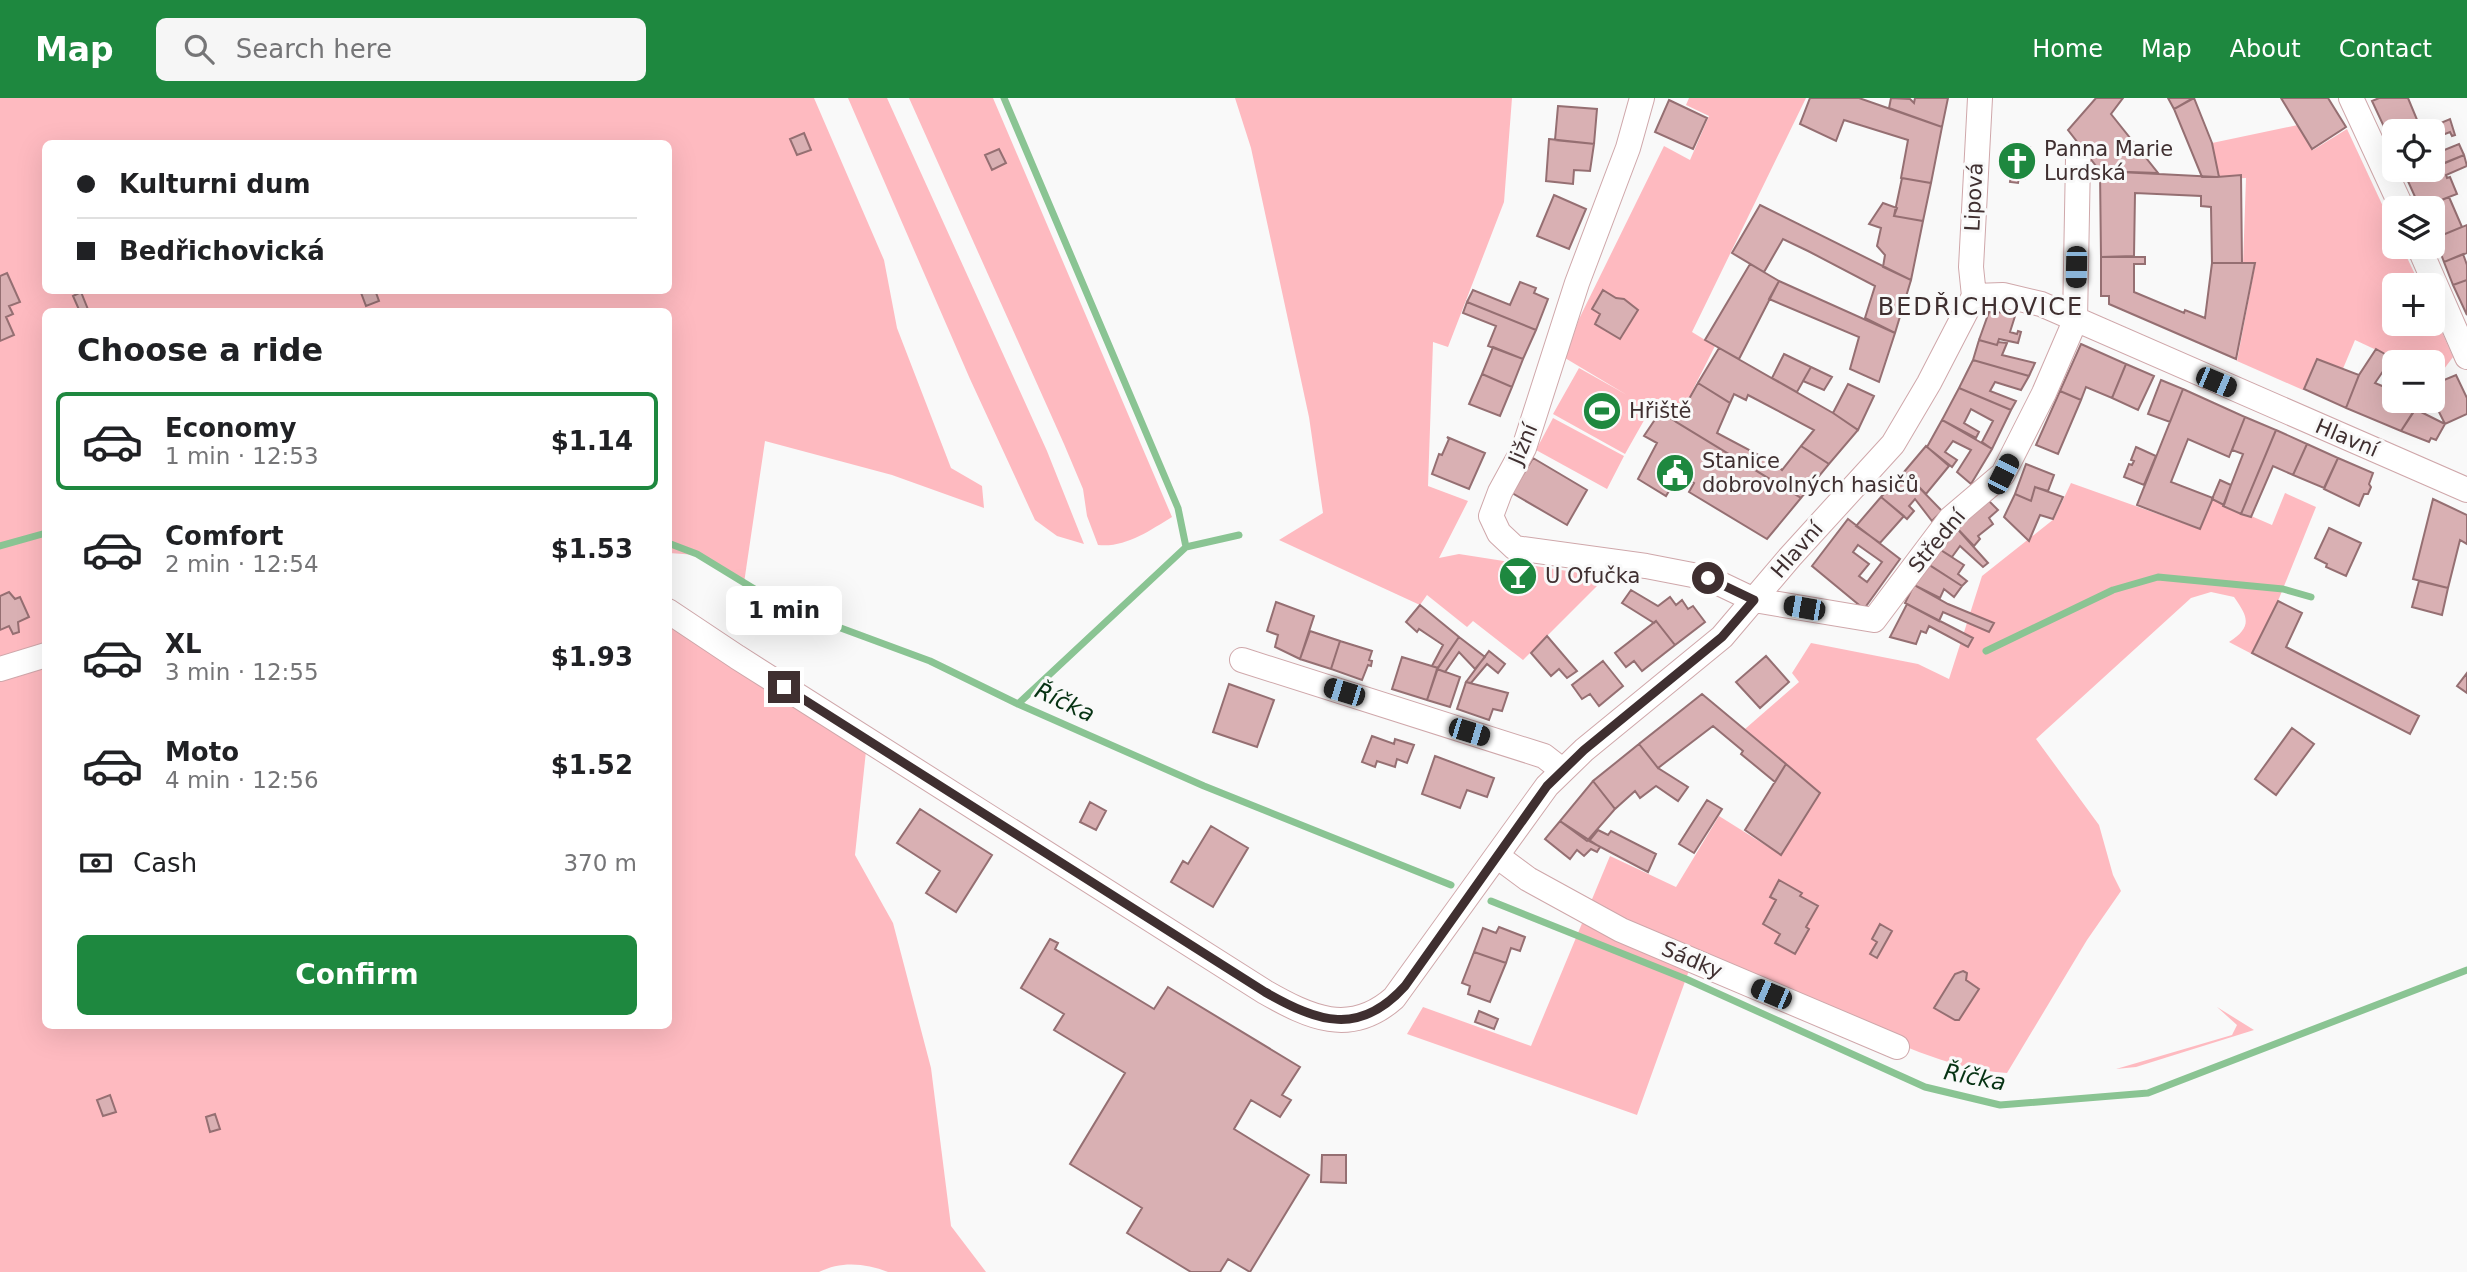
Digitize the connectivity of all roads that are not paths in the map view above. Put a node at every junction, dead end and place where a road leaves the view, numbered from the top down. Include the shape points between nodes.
1 (1642, 98) edge
2 (1980, 98) edge
3 (2351, 98) edge
4 (2078, 159) dead end
5 (2396, 196) edge
6 (2424, 259) edge
7 (1974, 296) junction
8 (2075, 321) junction
9 (2467, 357) edge
10 (2467, 490) edge
11 (1754, 600) junction
12 (672, 614) edge
13 (42, 656) edge
14 (1242, 660) dead end
15 (0, 668) edge
16 (1562, 770) junction
17 (1497, 856) junction
18 (1897, 1047) dead end

1 - 11 street, Jižní via 1524,448 1491,516 1499,533 1515,548 1708,578
2 - 7 street, Lipová via 1971,267
3 - 5 street
4 - 8 street
6 - 9 street
7 - 8 street, Hlavní via 2003,295 2041,304
7 - 11 street, Hlavní via 1893,444
8 - 10 street, Hlavní
8 - 11 street, Střední via 2003,474 1950,519 1874,620
11 - 16 street, Hlavní via 1722,637
12 - 17 street, Hlavní via 1265,992 1323,1019 1342,1021 1371,1014 1387,1004 1405,986
13 - 15 street
14 - 16 street via 1545,756
16 - 17 street, Hlavní
17 - 18 street, Sádky via 1528,880 1621,930

